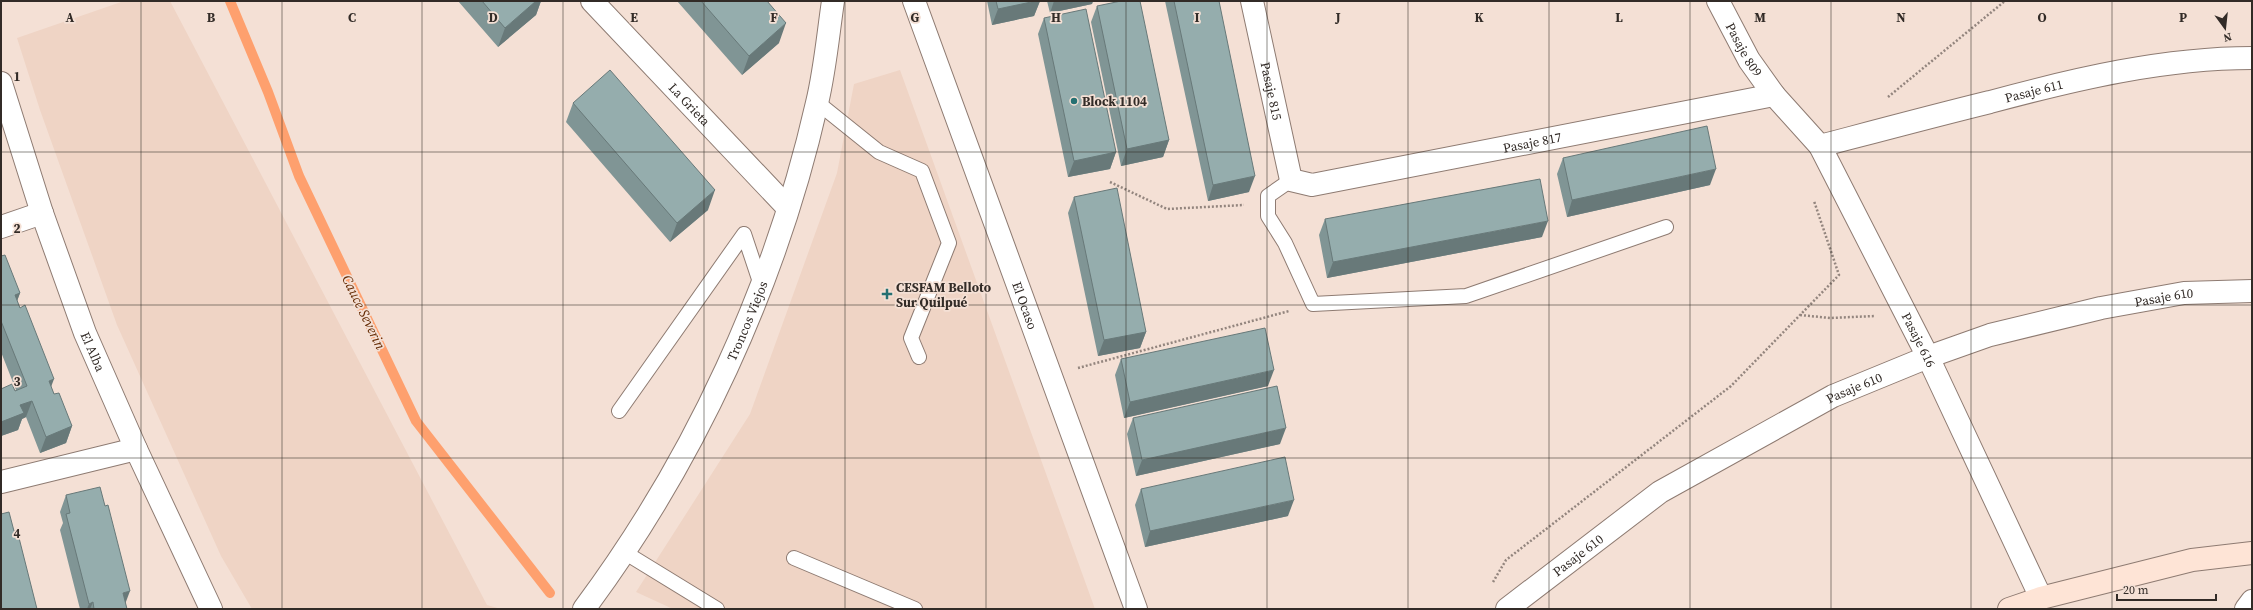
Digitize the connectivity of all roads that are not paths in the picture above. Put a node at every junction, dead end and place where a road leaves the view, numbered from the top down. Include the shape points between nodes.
1 (592, 1) edge
2 (833, 1) edge
3 (914, 1) edge
4 (1252, 1) edge
5 (1718, 1) edge
6 (2252, 58) edge
7 (1, 83) edge
8 (1774, 95) junction
9 (818, 103) junction
10 (1820, 146) junction
11 (1291, 180) junction
12 (788, 208) junction
13 (42, 212) junction
14 (1, 227) edge
15 (1666, 227) dead end
16 (761, 286) junction
17 (2252, 291) edge
18 (919, 357) dead end
19 (1928, 357) junction
20 (619, 411) dead end
21 (136, 449) junction
22 (1, 482) edge
23 (624, 552) junction
24 (2252, 553) edge
25 (794, 558) dead end
26 (2041, 598) junction
27 (2252, 601) edge
28 (211, 609) edge
29 (584, 609) edge
30 (717, 609) edge
31 (915, 609) edge
32 (1136, 609) edge
33 (1507, 609) edge
34 (2009, 609) edge
35 (2246, 609) edge

1 - 12 street, La Grieta
2 - 9 street, Troncos Viejos
3 - 32 street, El Ocaso
4 - 11 street, Pasaje 815
5 - 8 street, Pasaje 809 via 1749,60
6 - 10 street, Pasaje 611 via 2218,58 2129,70 2041,88
7 - 13 street, El Alba
8 - 10 street, Pasaje 616
8 - 11 street, Pasaje 817 via 1312,185
9 - 12 street, Troncos Viejos
9 - 18 lane via 879,152 922,171 949,244 911,338
10 - 19 street, Pasaje 616
11 - 15 lane via 1268,196 1268,216 1285,243 1313,304 1466,296
12 - 16 street, Troncos Viejos
13 - 14 street
13 - 21 street, El Alba via 85,333
16 - 20 lane via 744,234
16 - 23 street, Troncos Viejos via 730,361 694,435 654,506
17 - 19 street, Pasaje 610 via 2184,293 2101,308 1990,335
19 - 26 street, Pasaje 616
19 - 33 street, Pasaje 610 via 1833,396 1660,492
21 - 22 street
21 - 28 street, El Alba
23 - 29 street, Troncos Viejos
23 - 30 lane
24 - 26 main road via 2192,560
25 - 31 lane
26 - 34 main road
27 - 35 street

